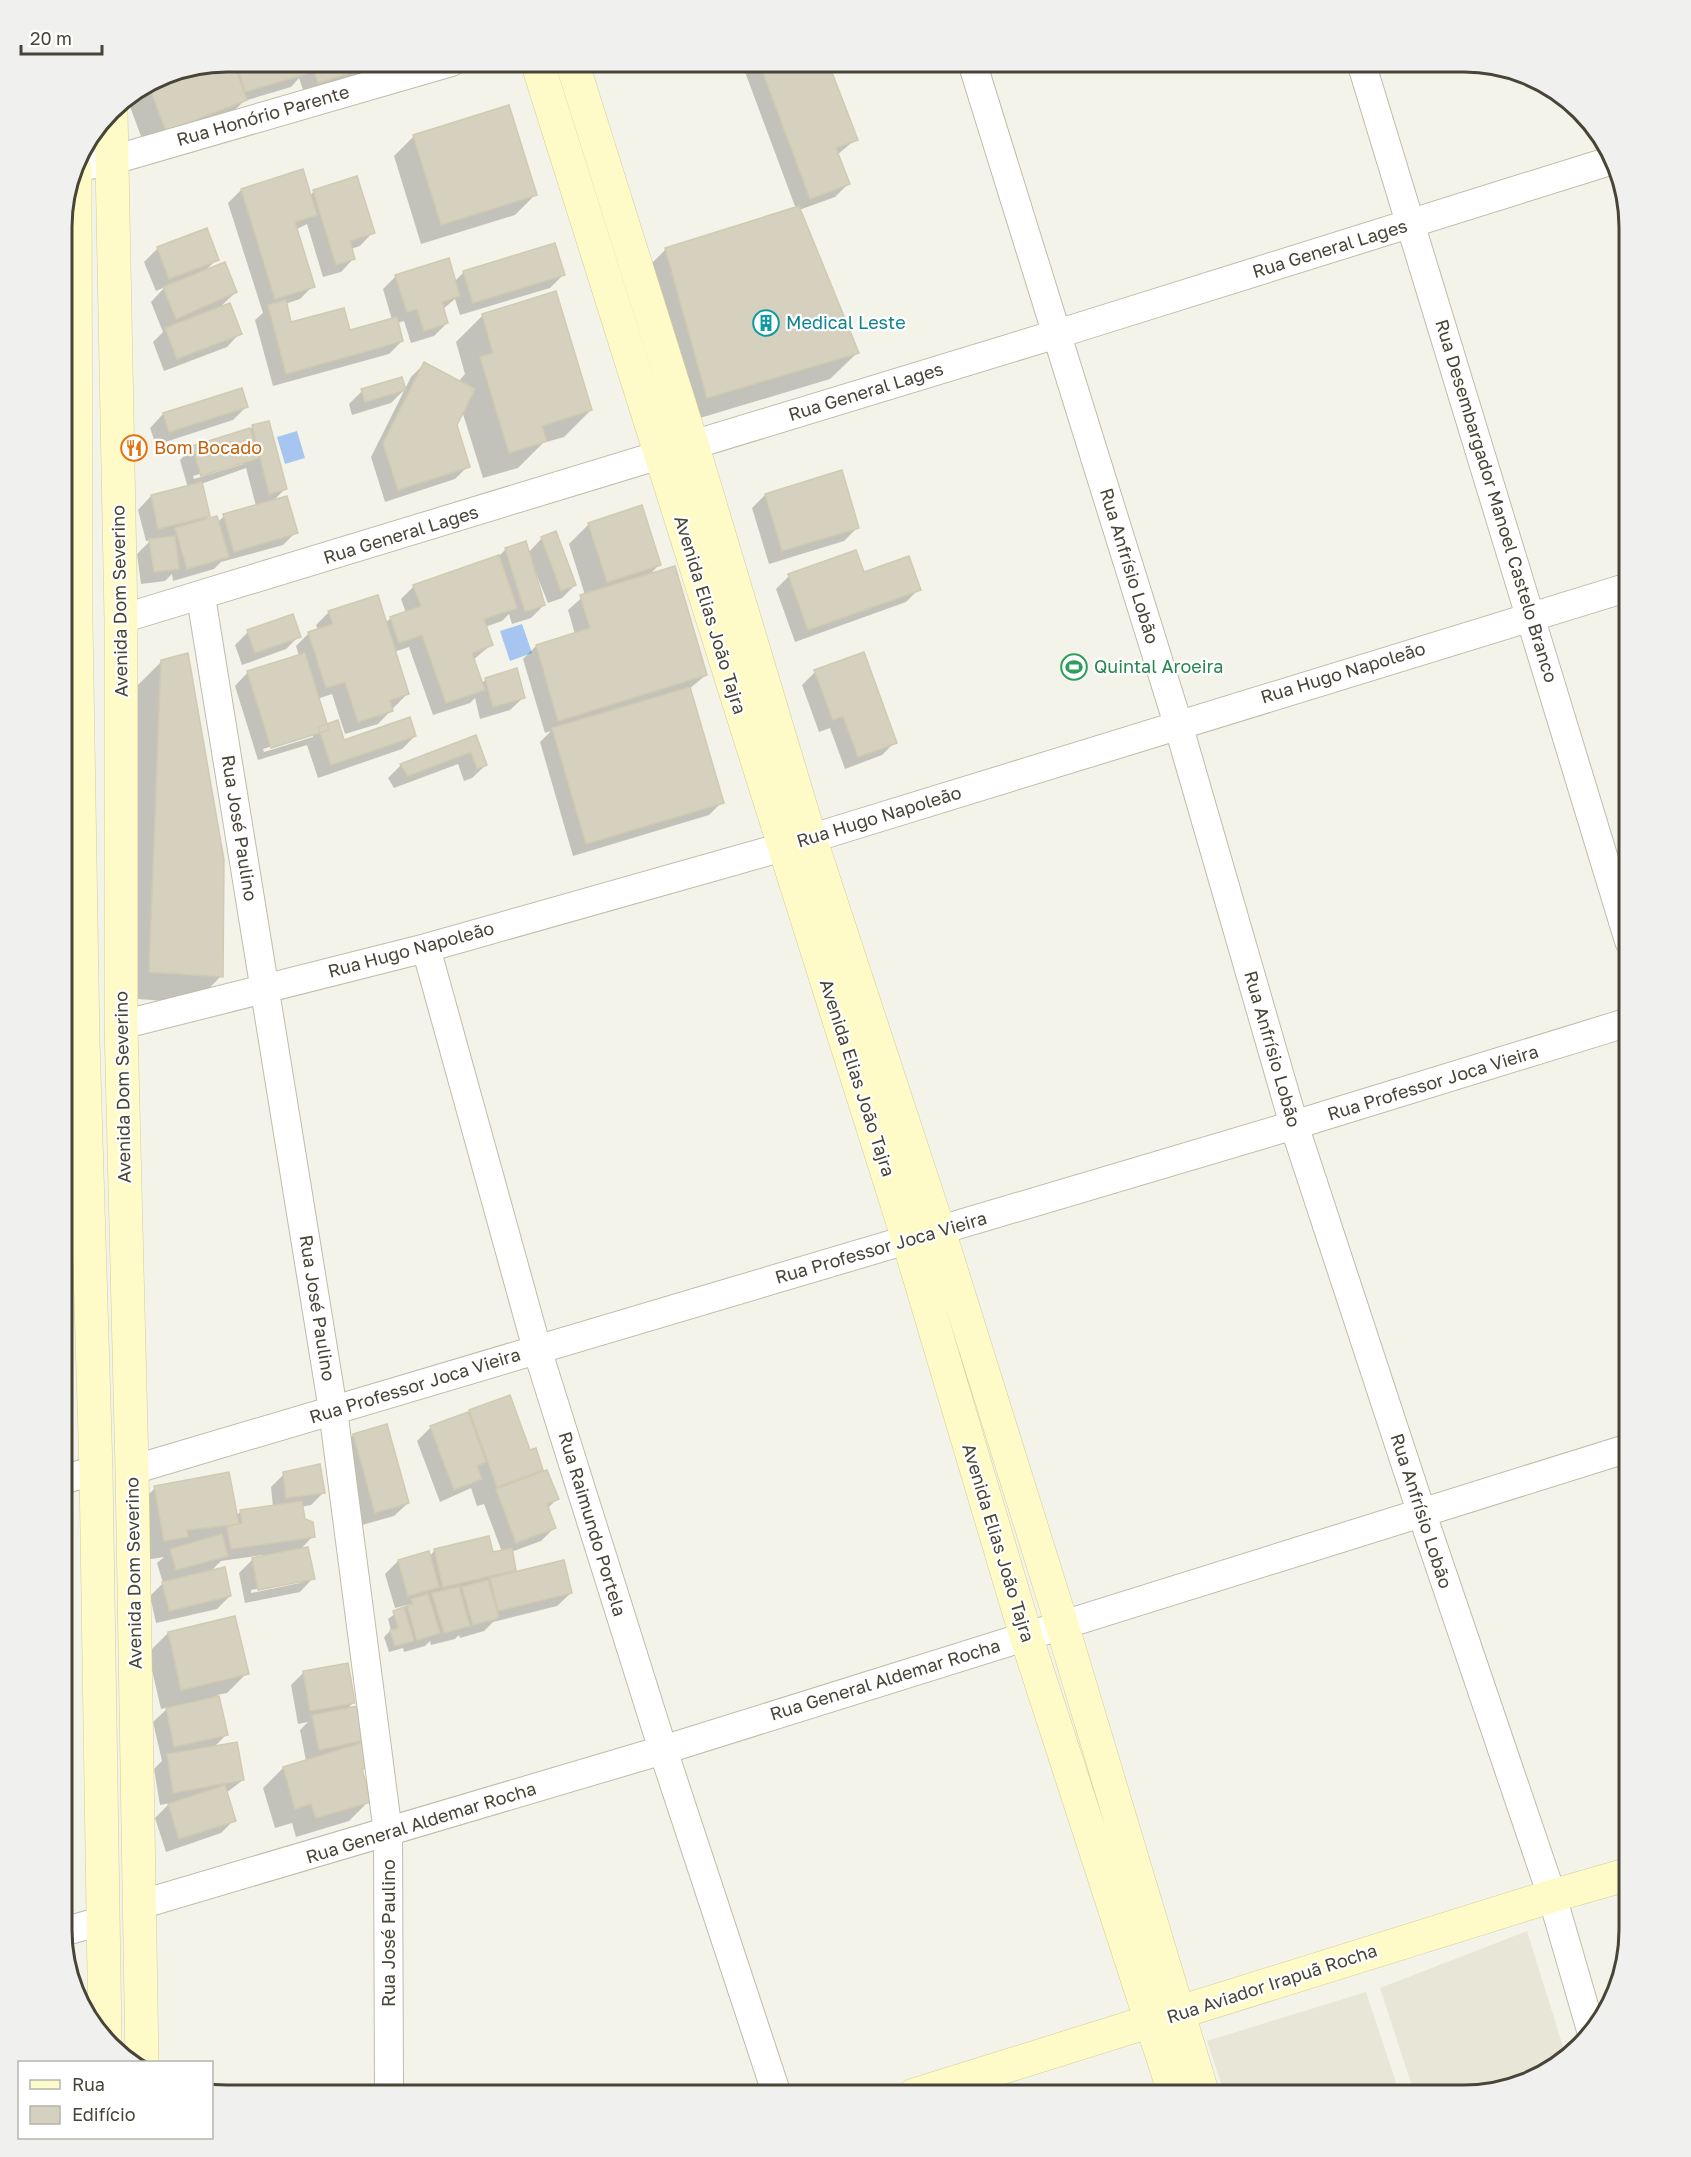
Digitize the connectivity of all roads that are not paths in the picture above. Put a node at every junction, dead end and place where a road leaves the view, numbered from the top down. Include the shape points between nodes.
1 (417, 72) edge
2 (540, 72) edge
3 (575, 72) edge
4 (975, 72) edge
5 (1364, 72) edge
6 (112, 123) edge
7 (113, 160) junction
8 (1605, 163) edge
9 (84, 166) edge
10 (75, 200) edge
11 (1410, 223) junction
12 (1057, 334) junction
13 (72, 396) edge
14 (693, 444) junction
15 (660, 455) junction
16 (1619, 590) edge
17 (201, 597) junction
18 (1531, 616) junction
19 (121, 619) junction
20 (1178, 724) junction
21 (796, 843) junction
22 (1619, 908) edge
23 (426, 948) junction
24 (265, 988) junction
25 (121, 1025) junction
26 (1619, 1026) edge
27 (72, 1043) edge
28 (1294, 1125) junction
29 (939, 1231) junction
30 (908, 1239) junction
31 (537, 1349) junction
32 (333, 1410) junction
33 (1619, 1451) edge
34 (96, 1470) junction
35 (132, 1470) junction
36 (72, 1477) edge
37 (1421, 1511) junction
38 (1062, 1625) junction
39 (1026, 1636) junction
40 (663, 1750) junction
41 (388, 1833) junction
42 (1619, 1877) edge
43 (1552, 1896) junction
44 (139, 1905) junction
45 (102, 1921) junction
46 (72, 1929) edge
47 (1165, 2018) junction
48 (1589, 2022) edge
49 (105, 2025) edge
50 (142, 2060) edge
51 (389, 2085) edge
52 (773, 2085) edge
53 (949, 2085) edge
54 (1174, 2085) edge
55 (1198, 2085) edge

1 - 7 street, Rua Honório Parente
2 - 15 street, Avenida Elias João Tajra
3 - 14 street, Avenida Elias João Tajra
4 - 12 street, Rua Anfrísio Lobão
5 - 11 street, Rua Desembargador Manoel Castelo Branco
6 - 7 street, Avenida Dom Severino
7 - 9 street, Rua Honório Parente
7 - 19 street, Avenida Dom Severino
8 - 11 street, Rua General Lages
10 - 13 street, Avenida Dom Severino
11 - 12 street, Rua General Lages
11 - 18 street, Rua Desembargador Manoel Castelo Branco
12 - 14 street, Rua General Lages
12 - 20 street, Rua Anfrísio Lobão
14 - 15 street, Rua General Lages
14 - 21 street, Avenida Elias João Tajra
15 - 17 street, Rua General Lages
15 - 21 street, Avenida Elias João Tajra
16 - 18 street, Rua Hugo Napoleão
17 - 19 street, Rua General Lages
17 - 24 street, Rua José Paulino
18 - 20 street, Rua Hugo Napoleão
18 - 22 street, Rua Desembargador Manoel Castelo Branco
19 - 25 street, Avenida Dom Severino
20 - 21 street, Rua Hugo Napoleão
20 - 28 street, Rua Anfrísio Lobão
21 - 23 street, Rua Hugo Napoleão
21 - 29 street, Avenida Elias João Tajra
21 - 30 street, Avenida Elias João Tajra
23 - 24 street, Rua Hugo Napoleão
23 - 31 street, Rua Raimundo Portela
24 - 25 street, Rua Hugo Napoleão
24 - 32 street, Rua José Paulino
25 - 35 street, Avenida Dom Severino
26 - 28 street, Rua Professor Joca Vieira
27 - 34 street, Avenida Dom Severino
28 - 29 street, Rua Professor Joca Vieira
28 - 37 street, Rua Anfrísio Lobão
29 - 30 street, Rua Professor Joca Vieira
29 - 38 street, Avenida Elias João Tajra
30 - 31 street, Rua Professor Joca Vieira
30 - 39 street, Avenida Elias João Tajra
31 - 32 street, Rua Professor Joca Vieira
31 - 40 street, Rua Raimundo Portela
32 - 35 street, Rua Professor Joca Vieira
32 - 41 street, Rua José Paulino
33 - 37 street, Rua General Aldemar Rocha
34 - 36 street
34 - 45 street, Avenida Dom Severino
35 - 44 street, Avenida Dom Severino
37 - 38 street, Rua General Aldemar Rocha
37 - 43 street, Rua Anfrísio Lobão
38 - 39 street, Rua General Aldemar Rocha
38 - 47 street, Avenida Elias João Tajra
39 - 40 street, Rua General Aldemar Rocha
39 - 47 street, Avenida Elias João Tajra
40 - 41 street, Rua General Aldemar Rocha
40 - 52 street, Rua Raimundo Portela
41 - 44 street, Rua General Aldemar Rocha
41 - 51 street, Rua José Paulino
42 - 43 street, Rua Aviador Irapuã Rocha
43 - 47 street, Rua Aviador Irapuã Rocha
43 - 48 street, Rua Anfrísio Lobão
44 - 50 street, Avenida Dom Severino
45 - 46 street
45 - 49 street, Avenida Dom Severino
47 - 53 street, Rua Aviador Irapuã Rocha
47 - 54 street, Avenida Elias João Tajra
47 - 55 street, Avenida Elias João Tajra

